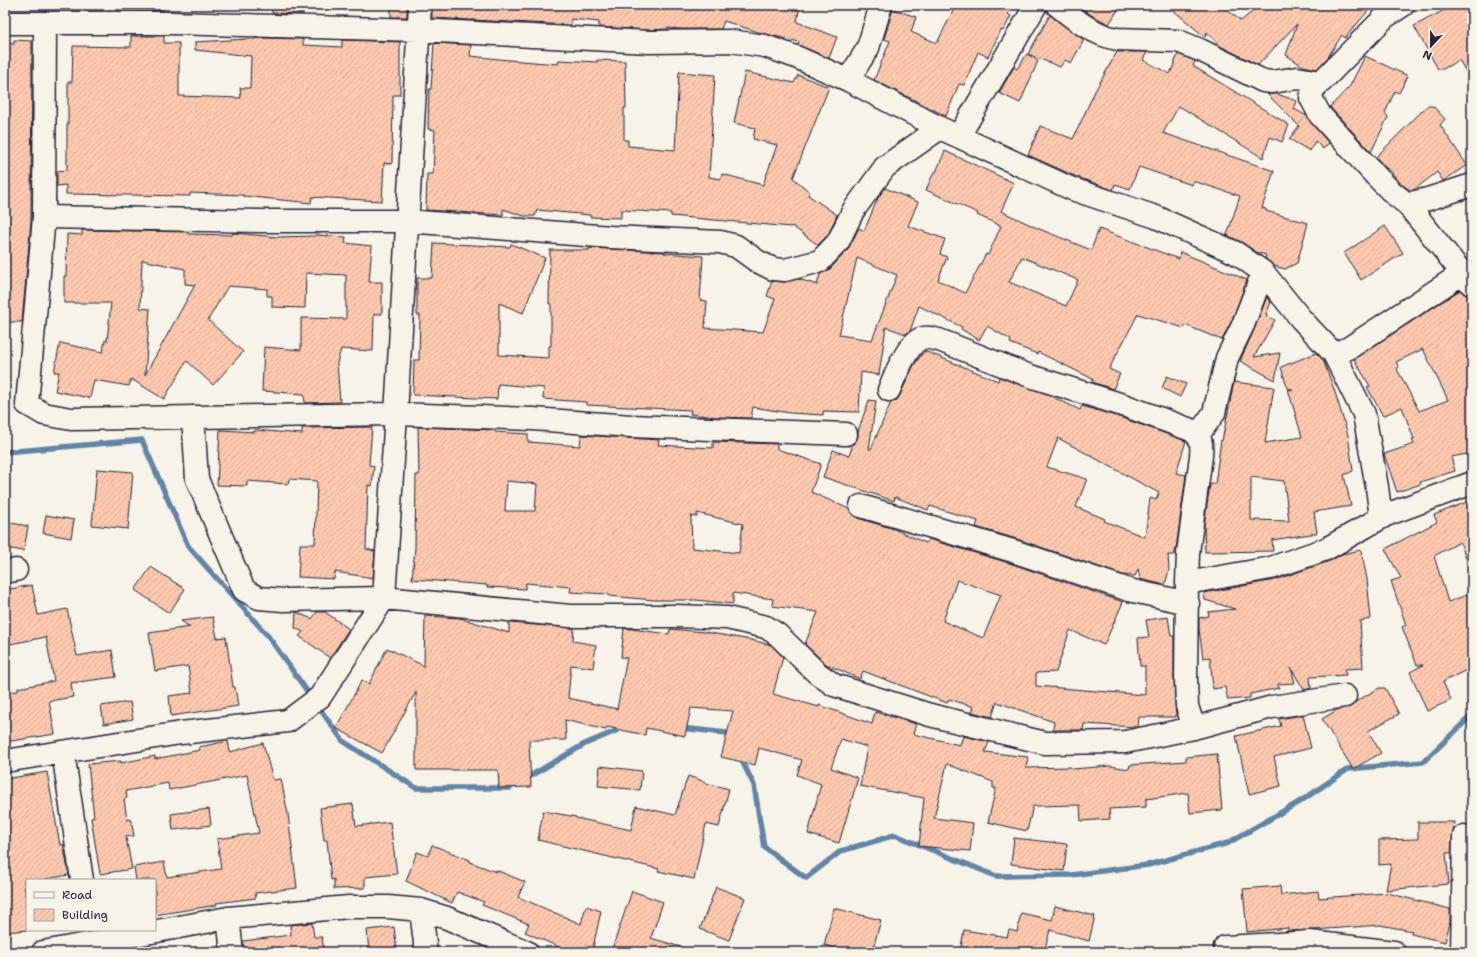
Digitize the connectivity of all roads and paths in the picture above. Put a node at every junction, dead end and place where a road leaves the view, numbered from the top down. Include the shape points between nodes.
1 (420, 5) edge
2 (881, 5) edge
3 (1036, 5) edge
4 (1057, 5) edge
5 (1402, 5) edge
6 (172, 14) edge
7 (5, 23) edge
8 (45, 24) junction
9 (418, 30) junction
10 (848, 80) junction
11 (1321, 82) junction
12 (949, 132) junction
13 (1472, 185) edge
14 (1407, 204) junction
15 (44, 217) junction
16 (407, 222) junction
17 (1263, 272) junction
18 (1468, 279) edge
19 (1334, 354) junction
20 (889, 390) dead end
21 (396, 414) junction
22 (193, 417) junction
23 (846, 434) dead end
24 (1198, 435) junction
25 (1472, 483) edge
26 (861, 506) dead end
27 (1381, 518) junction
28 (1188, 593) junction
29 (384, 598) junction
30 (1345, 696) dead end
31 (1194, 728) junction
32 (63, 752) junction
33 (5, 761) edge
34 (1464, 836) dead end
35 (82, 879) edge
36 (421, 910) junction
37 (228, 918) junction
38 (156, 928) edge
39 (134, 931) edge
40 (91, 937) edge
41 (1225, 947) dead end
42 (44, 952) edge
43 (232, 952) edge
44 (426, 952) edge
45 (527, 952) edge
46 (1394, 952) edge
47 (1462, 952) edge

1 - 9 street
2 - 10 street via 868,48
3 - 12 street
4 - 11 street via 1076,20 1107,37 1178,41 1263,81 1297,78
5 - 11 street via 1385,16
6 - 8 street
6 - 9 street
7 - 8 street
8 - 15 street
9 - 10 street via 648,42 730,41 765,46
9 - 16 street
10 - 12 street
11 - 14 street via 1313,90 1311,98 1320,115 1376,176
12 - 16 street via 885,167 853,211 838,242 820,261 785,270 773,269 736,246 720,242
12 - 17 street via 1072,189 1156,217 1236,253
13 - 14 street
14 - 18 street
15 - 16 street
15 - 22 street via 27,404 44,414 71,419
16 - 21 street
17 - 19 street via 1301,319
17 - 24 street via 1243,325 1227,358 1214,413
18 - 19 street via 1349,348
19 - 27 street via 1364,414
20 - 24 street via 901,362 916,342 922,338 930,338 1030,376 1126,406 1191,430
21 - 22 street
21 - 23 street
21 - 29 street
22 - 29 street via 197,479 244,590 259,598 283,600
24 - 28 street via 1202,443 1188,553
25 - 27 street
26 - 28 street via 1013,551 1129,590
27 - 28 street via 1326,549
28 - 31 street via 1187,706
29 - 31 street via 570,616 727,618 766,628 778,635 817,673 834,685 930,715 1045,743 1125,742
29 - 32 street via 320,697 288,721
30 - 31 street via 1272,707
32 - 33 street
32 - 35 street
34 - 47 street
36 - 37 street via 349,907
36 - 44 street
36 - 45 street via 447,918
37 - 38 street
37 - 43 street
39 - 40 street
40 - 42 street
41 - 46 street via 1310,942

